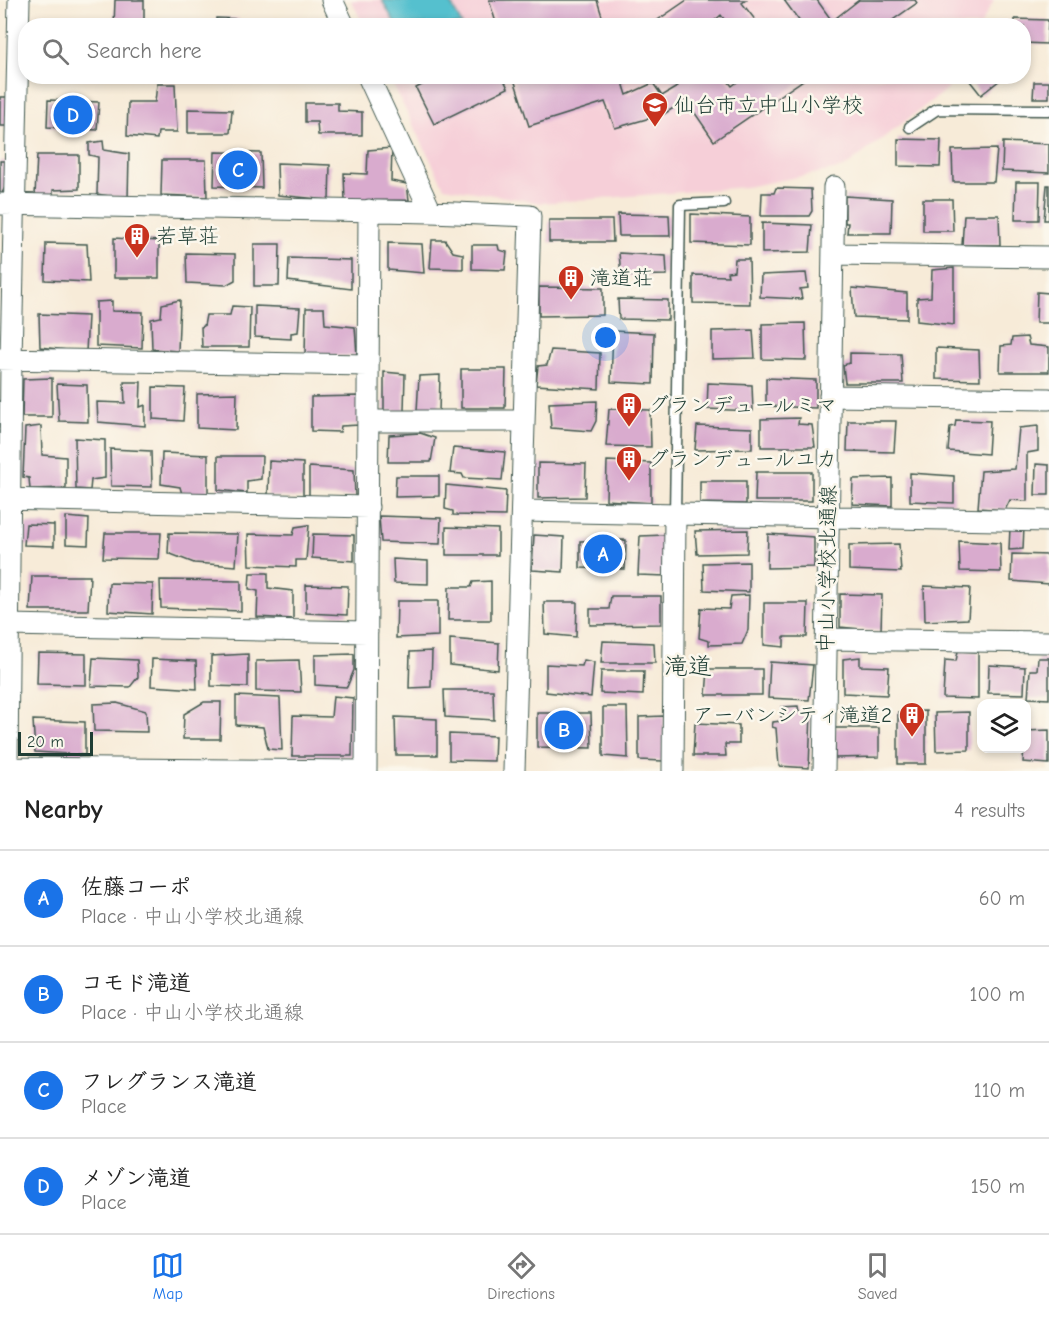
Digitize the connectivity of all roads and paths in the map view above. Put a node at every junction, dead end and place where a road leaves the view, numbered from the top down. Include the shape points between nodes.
1 (19, 0) edge
2 (332, 0) edge
3 (340, 18) edge
4 (15, 66) edge
5 (372, 84) edge
6 (1049, 110) edge
7 (910, 127) dead end
8 (834, 187) dead end
9 (724, 203) dead end
10 (7, 204) edge
11 (369, 210) junction
12 (431, 212) junction
13 (832, 254) junction
14 (1049, 257) edge
15 (5, 359) edge
16 (368, 365) junction
17 (830, 396) junction
18 (1049, 399) edge
19 (368, 421) junction
20 (524, 421) junction
21 (5, 499) edge
22 (368, 507) junction
23 (522, 512) junction
24 (675, 514) junction
25 (828, 517) junction
26 (1049, 521) edge
27 (367, 632) junction
28 (5, 636) edge
29 (826, 639) junction
30 (1049, 642) edge
31 (3, 768) edge
32 (228, 770) edge
33 (361, 771) edge
34 (366, 771) edge
35 (514, 771) edge
36 (673, 771) edge
37 (824, 771) edge

1 - 4 street
2 - 3 street
4 - 10 street
5 - 12 street
6 - 7 lane via 937,109
8 - 13 street, 中山小学校北通線
9 - 24 lane via 680,205
10 - 11 street
10 - 15 street
11 - 12 street
11 - 16 street
12 - 20 street via 530,216
13 - 14 street
13 - 17 street, 中山小学校北通線
15 - 16 street
15 - 21 street
16 - 19 street
17 - 18 street
17 - 25 street, 中山小学校北通線
19 - 20 street
19 - 22 street
20 - 23 street
21 - 22 street
21 - 28 street
22 - 27 street
23 - 24 street
23 - 35 street
24 - 25 street
24 - 36 street
25 - 26 street
25 - 29 street, 中山小学校北通線
27 - 28 street
27 - 34 street
28 - 31 street
29 - 30 street
29 - 37 street, 中山小学校北通線
31 - 32 street
32 - 33 street

